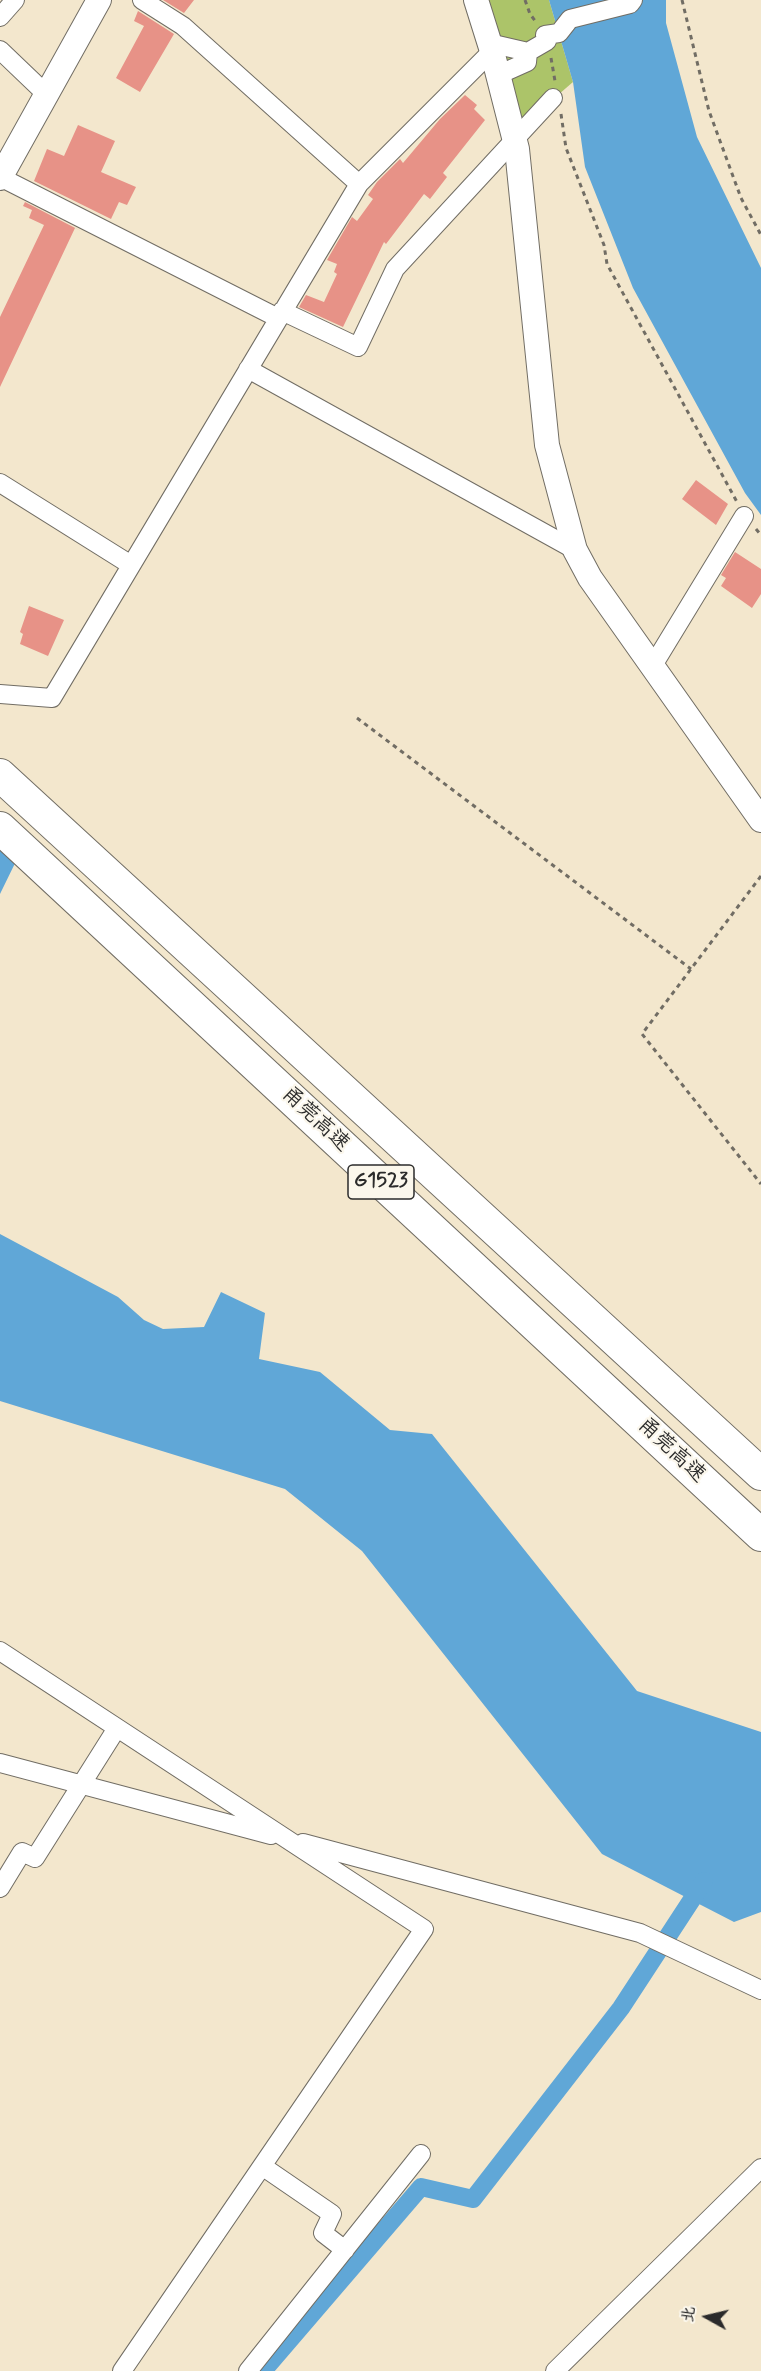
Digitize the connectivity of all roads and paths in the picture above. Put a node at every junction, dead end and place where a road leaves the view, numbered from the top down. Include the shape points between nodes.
1 (15, 0) edge
2 (99, 0) edge
3 (142, 0) edge
4 (476, 0) edge
5 (525, 0) edge
6 (633, 0) edge
7 (682, 0) edge
8 (0, 17) edge
9 (550, 36) junction
10 (490, 47) junction
11 (0, 50) edge
12 (528, 52) junction
13 (498, 75) junction
14 (46, 94) junction
15 (556, 94) junction
16 (515, 141) junction
17 (1, 174) edge
18 (359, 184) junction
19 (761, 235) edge
20 (280, 315) junction
21 (248, 369) junction
22 (0, 483) edge
23 (744, 516) junction
24 (761, 535) edge
25 (575, 550) junction
26 (131, 565) junction
27 (652, 667) junction
28 (0, 694) edge
29 (357, 718) dead end
30 (0, 775) edge
31 (761, 820) edge
32 (0, 828) edge
33 (761, 876) edge
34 (691, 969) junction
35 (761, 1184) edge
36 (761, 1473) edge
37 (761, 1535) edge
38 (0, 1651) edge
39 (117, 1728) junction
40 (0, 1763) edge
41 (81, 1785) junction
42 (287, 1839) junction
43 (0, 1888) edge
44 (761, 1990) edge
45 (421, 2154) dead end
46 (262, 2166) junction
47 (761, 2168) edge
48 (345, 2250) junction
49 (122, 2371) edge
50 (248, 2371) edge
51 (555, 2371) edge

1 - 8 street
2 - 14 street
3 - 18 street via 183,26
4 - 10 street
5 - 9 path via 530,14
6 - 9 street via 570,19
7 - 19 path via 709,111 741,198
9 - 12 street
9 - 15 path
10 - 12 street
10 - 13 street
10 - 18 street
11 - 14 street
12 - 13 street via 527,62
13 - 16 street
14 - 17 street
15 - 16 street
15 - 23 path via 566,148 608,264
16 - 20 street via 395,269 358,347
16 - 25 street via 547,445
17 - 20 street
18 - 20 street
20 - 21 street
21 - 25 street
21 - 26 street
22 - 26 street
23 - 24 path
23 - 27 street
25 - 27 street
26 - 28 street via 52,698
27 - 31 street
29 - 34 path
30 - 36 highway, 甬莞高速 / G1523
32 - 37 highway, 甬莞高速 / G1523
33 - 34 path
34 - 35 path via 642,1034
38 - 39 street
39 - 41 street
39 - 42 street
40 - 41 street
41 - 42 street
41 - 43 street via 35,1858 22,1852
42 - 44 street via 640,1933
42 - 46 street via 424,1929
45 - 48 street
46 - 48 street via 332,2214 323,2233
46 - 49 street
47 - 51 street
48 - 50 street

